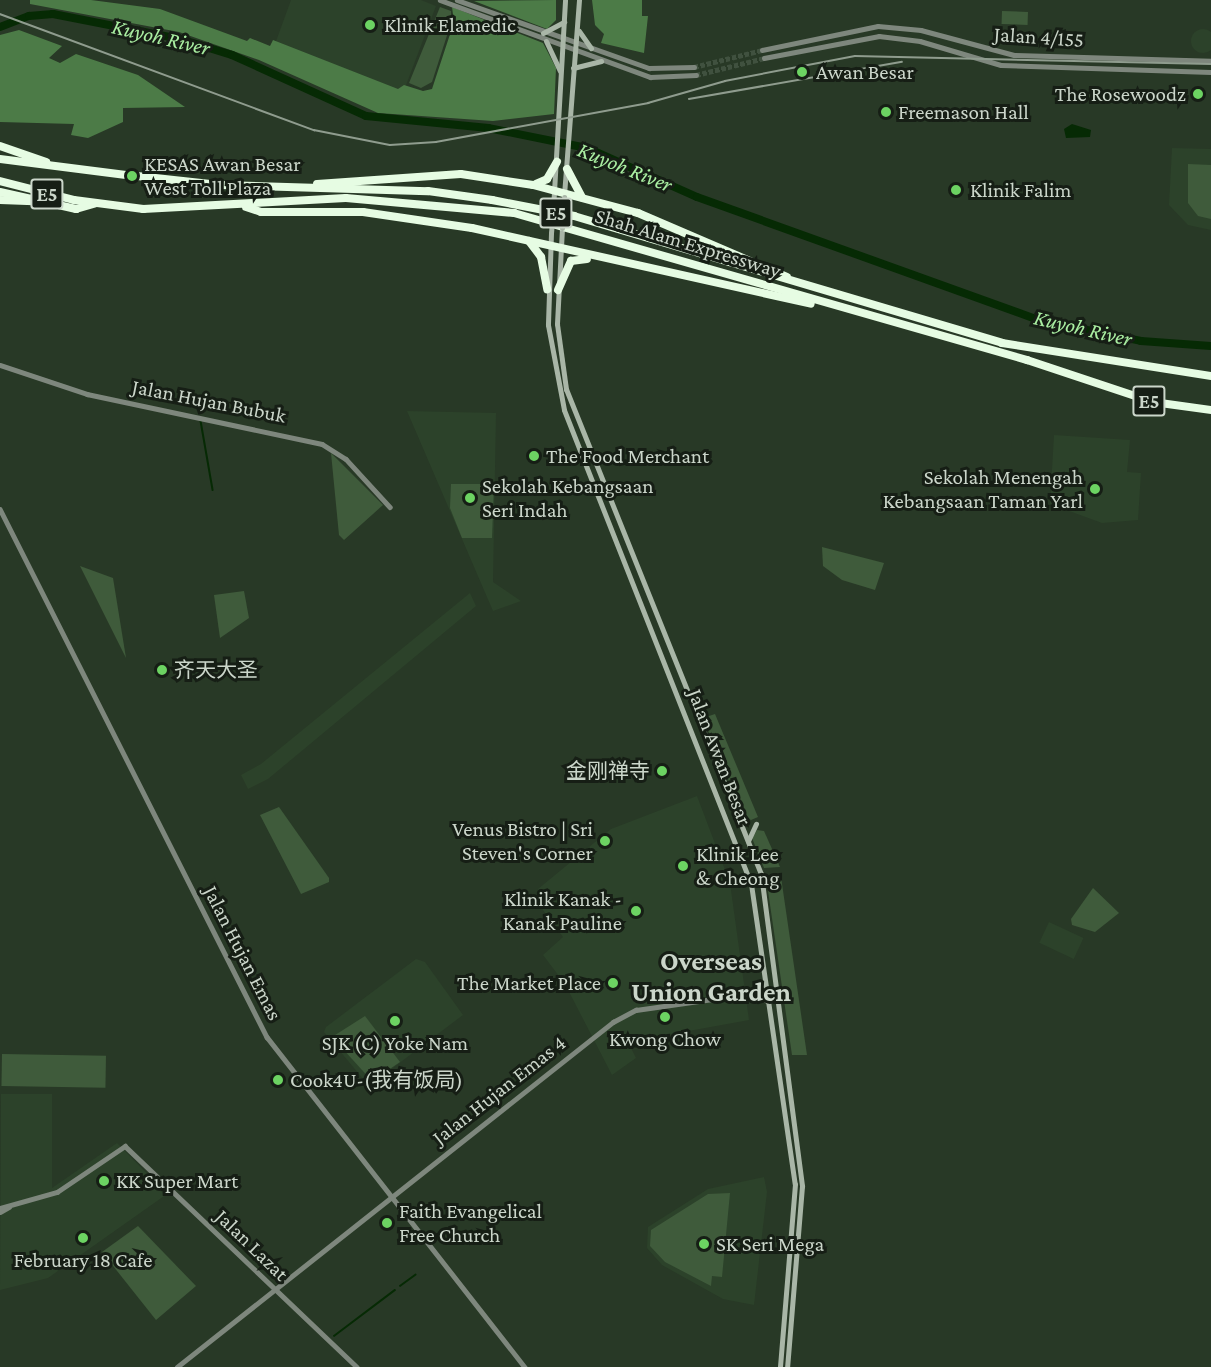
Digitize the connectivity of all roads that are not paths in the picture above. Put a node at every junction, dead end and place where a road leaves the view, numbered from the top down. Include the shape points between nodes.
1 (440, 0) edge
2 (457, 0) edge
3 (565, 0) edge
4 (579, 0) edge
5 (564, 22) junction
6 (578, 23) junction
7 (543, 33) junction
8 (563, 39) junction
9 (546, 41) junction
10 (575, 43) junction
11 (563, 48) junction
12 (591, 48) junction
13 (762, 50) tunnel mouth
14 (574, 52) junction
15 (764, 58) tunnel mouth
16 (601, 61) junction
17 (1211, 61) edge
18 (694, 67) tunnel mouth
19 (573, 68) junction
20 (1211, 72) edge
21 (696, 75) tunnel mouth
22 (562, 78) junction
23 (0, 146) edge
24 (0, 159) edge
25 (558, 160) junction
26 (61, 168) junction
27 (567, 169) junction
28 (126, 175) dead end
29 (137, 176) dead end
30 (0, 180) edge
31 (313, 185) junction
32 (531, 185) junction
33 (0, 192) edge
34 (555, 192) junction
35 (564, 195) junction
36 (582, 197) junction
37 (0, 200) edge
38 (38, 200) junction
39 (94, 204) junction
40 (243, 206) junction
41 (528, 240) junction
42 (550, 245) junction
43 (560, 248) junction
44 (619, 263) junction
45 (547, 289) junction
46 (558, 290) junction
47 (836, 297) junction
48 (833, 308) junction
49 (0, 365) edge
50 (1211, 376) edge
51 (1211, 410) edge
52 (390, 507) dead end
53 (0, 509) edge
54 (615, 513) junction
55 (610, 525) junction
56 (756, 824) dead end
57 (748, 843) junction
58 (765, 982) junction
59 (777, 990) junction
60 (766, 991) junction
61 (753, 992) junction
62 (767, 1000) junction
63 (391, 1197) junction
64 (0, 1210) edge
65 (273, 1288) junction
66 (177, 1367) edge
67 (357, 1367) edge
68 (525, 1367) edge
69 (780, 1367) edge
70 (787, 1367) edge

1 - 9 street
2 - 7 street
3 - 5 main road, Jalan Awan Besar
4 - 6 main road, Jalan Awan Besar
5 - 7 main road
5 - 8 main road, Jalan Awan Besar
6 - 10 main road, Jalan Awan Besar
6 - 12 main road via 579,35
7 - 8 street
8 - 10 street
8 - 11 main road, Jalan Awan Besar
9 - 11 street
9 - 22 main road
10 - 12 street
10 - 14 main road, Jalan Awan Besar
11 - 14 street
11 - 22 main road, Jalan Awan Besar
12 - 18 street via 660,70
13 - 17 street, Jalan 4/155 via 878,26 921,30 1014,55
14 - 16 street
14 - 19 main road, Jalan Awan Besar
15 - 20 street, Jalan 4/155 via 879,36 920,41 1001,65
16 - 19 main road
16 - 21 street via 650,77
19 - 27 main road, Jalan Awan Besar
22 - 25 main road, Jalan Awan Besar
23 - 26 highway
24 - 26 highway, E5
25 - 32 highway via 544,182
25 - 34 main road, Jalan Awan Besar
26 - 28 highway, E5
27 - 35 main road, Jalan Awan Besar
27 - 36 highway
29 - 31 highway, Shah Alam Expressway / E5 via 220,185
30 - 39 highway, Shah Alam Expressway / E5
31 - 32 highway via 331,179 461,174
31 - 47 highway, Shah Alam Expressway / E5 via 428,191 574,216
32 - 34 highway
33 - 38 highway
34 - 35 highway
34 - 42 main road, Jalan Awan Besar, bridge
35 - 36 highway
35 - 43 main road, Jalan Awan Besar, bridge
36 - 47 highway via 669,225
37 - 38 highway
38 - 39 highway via 76,209
39 - 40 highway, Shah Alam Expressway / E5 via 162,210
40 - 41 highway via 261,212 363,212
40 - 48 highway, Shah Alam Expressway / E5 via 357,198 514,213 582,229
41 - 42 highway
41 - 45 highway via 542,257
42 - 43 highway
42 - 45 main road, Jalan Awan Besar
43 - 44 highway
43 - 46 main road, Jalan Awan Besar
44 - 46 highway via 575,259
44 - 48 highway
45 - 55 main road, Jalan Awan Besar via 550,357 564,410
46 - 54 main road, Jalan Awan Besar via 559,357 573,408
47 - 50 highway, Shah Alam Expressway / E5 via 1002,343
48 - 51 highway, Shah Alam Expressway / E5 via 1027,360 1153,402
49 - 52 street, Jalan Hujan Bubuk via 87,394 322,444 346,459
53 - 63 street, Jalan Hujan Emas via 267,1037
54 - 55 main road
54 - 57 main road, Jalan Awan Besar
55 - 58 main road, Jalan Awan Besar via 751,884
56 - 57 main road
57 - 59 main road, Jalan Awan Besar via 761,874
58 - 60 main road, Jalan Awan Besar
58 - 61 main road
59 - 60 street, Jalan Hujan Emas 4
59 - 70 main road, Jalan Awan Besar via 802,1186
60 - 61 street, Jalan Hujan Emas 4
60 - 62 main road, Jalan Awan Besar
61 - 62 main road
61 - 63 street, Jalan Hujan Emas 4 via 636,1010 614,1022
62 - 69 main road, Jalan Awan Besar via 795,1184
63 - 65 street, Jalan Hujan Emas 4
63 - 68 street, Jalan Hujan Emas
64 - 65 street, Jalan Lazat via 65,1188 124,1146
65 - 66 street, Jalan Hujan Emas 4
65 - 67 street, Jalan Lazat

